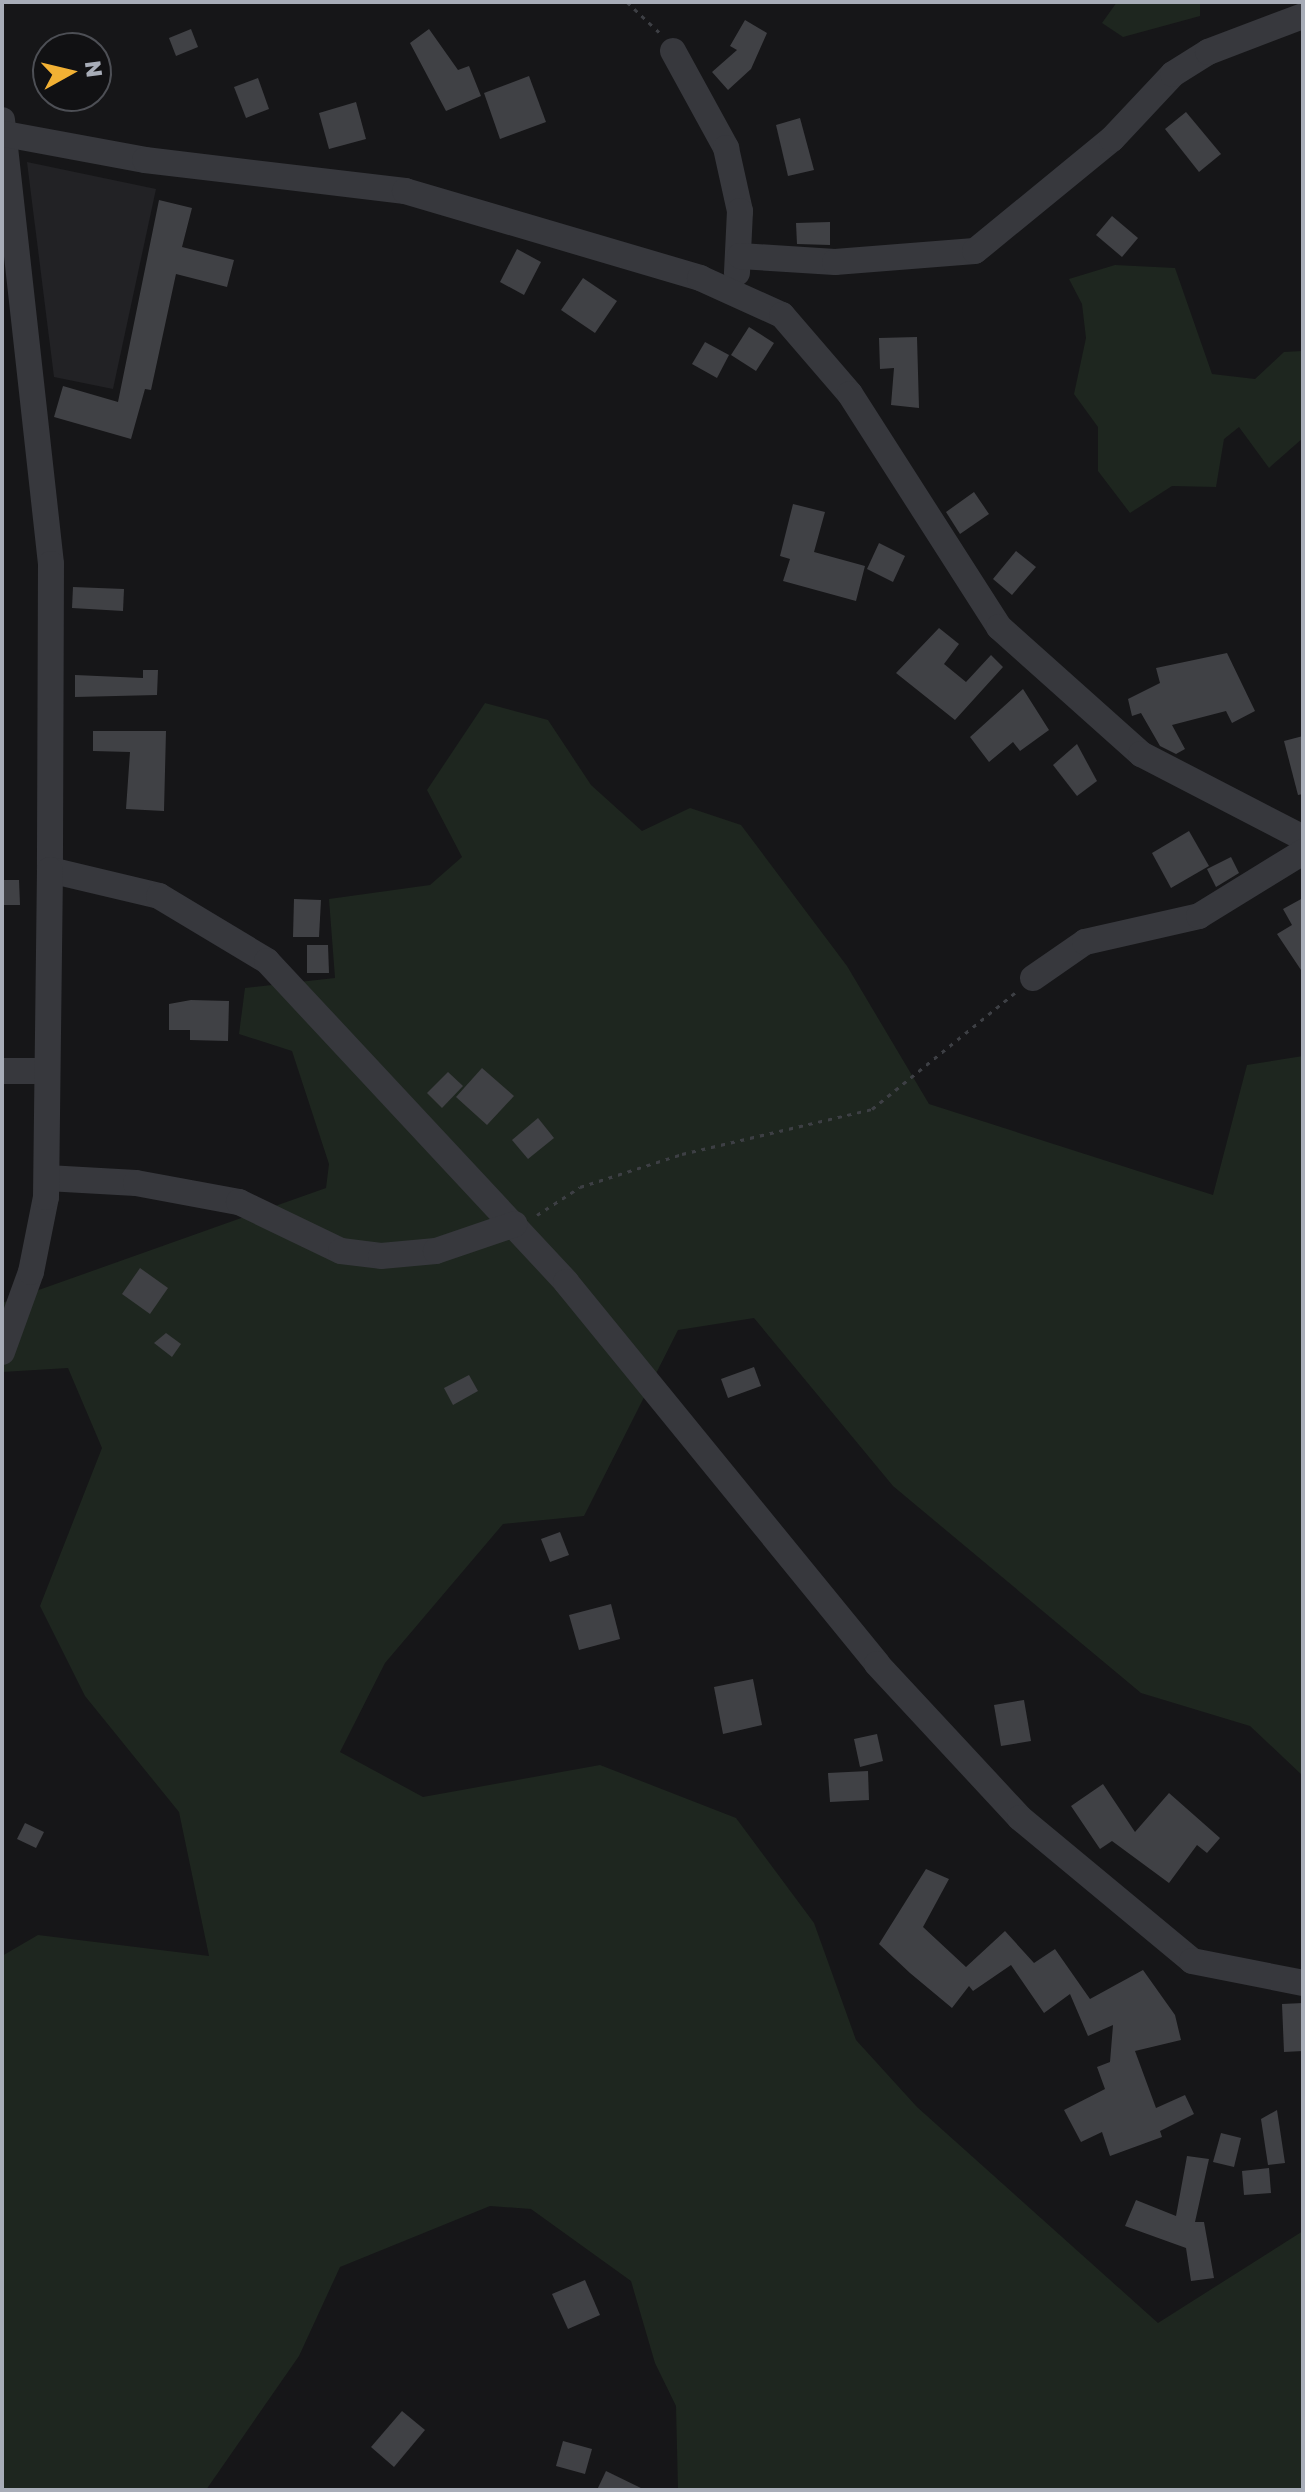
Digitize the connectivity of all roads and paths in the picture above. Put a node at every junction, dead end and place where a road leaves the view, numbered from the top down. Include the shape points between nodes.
1 (627, 2) edge
2 (1303, 16) edge
3 (673, 51) joint
4 (4, 127) edge
5 (740, 256) junction
6 (737, 293) junction
7 (1303, 838) edge
8 (1303, 852) edge
9 (50, 870) junction
10 (1033, 978) joint
11 (2, 1071) edge
12 (47, 1071) junction
13 (47, 1178) junction
14 (515, 1224) junction
15 (2, 1352) edge
16 (1303, 1983) edge

1 - 3 path
2 - 5 street via 1208,52 1173,74 1112,139 983,247 835,262
3 - 5 street via 726,148 740,211
4 - 6 street via 145,160 405,191
4 - 9 street via 51,564
5 - 6 street
6 - 7 street via 782,315 814,345 999,627 1159,766
8 - 10 street via 1199,916 1085,942
9 - 12 street
9 - 14 street via 159,896 243,943 305,996
10 - 14 path via 872,1109 580,1187
11 - 12 street
12 - 13 street
13 - 14 street via 136,1183 239,1202 341,1251 381,1256 436,1251
13 - 15 street via 31,1272
14 - 16 street via 717,1459 877,1664 1020,1818 1192,1961

